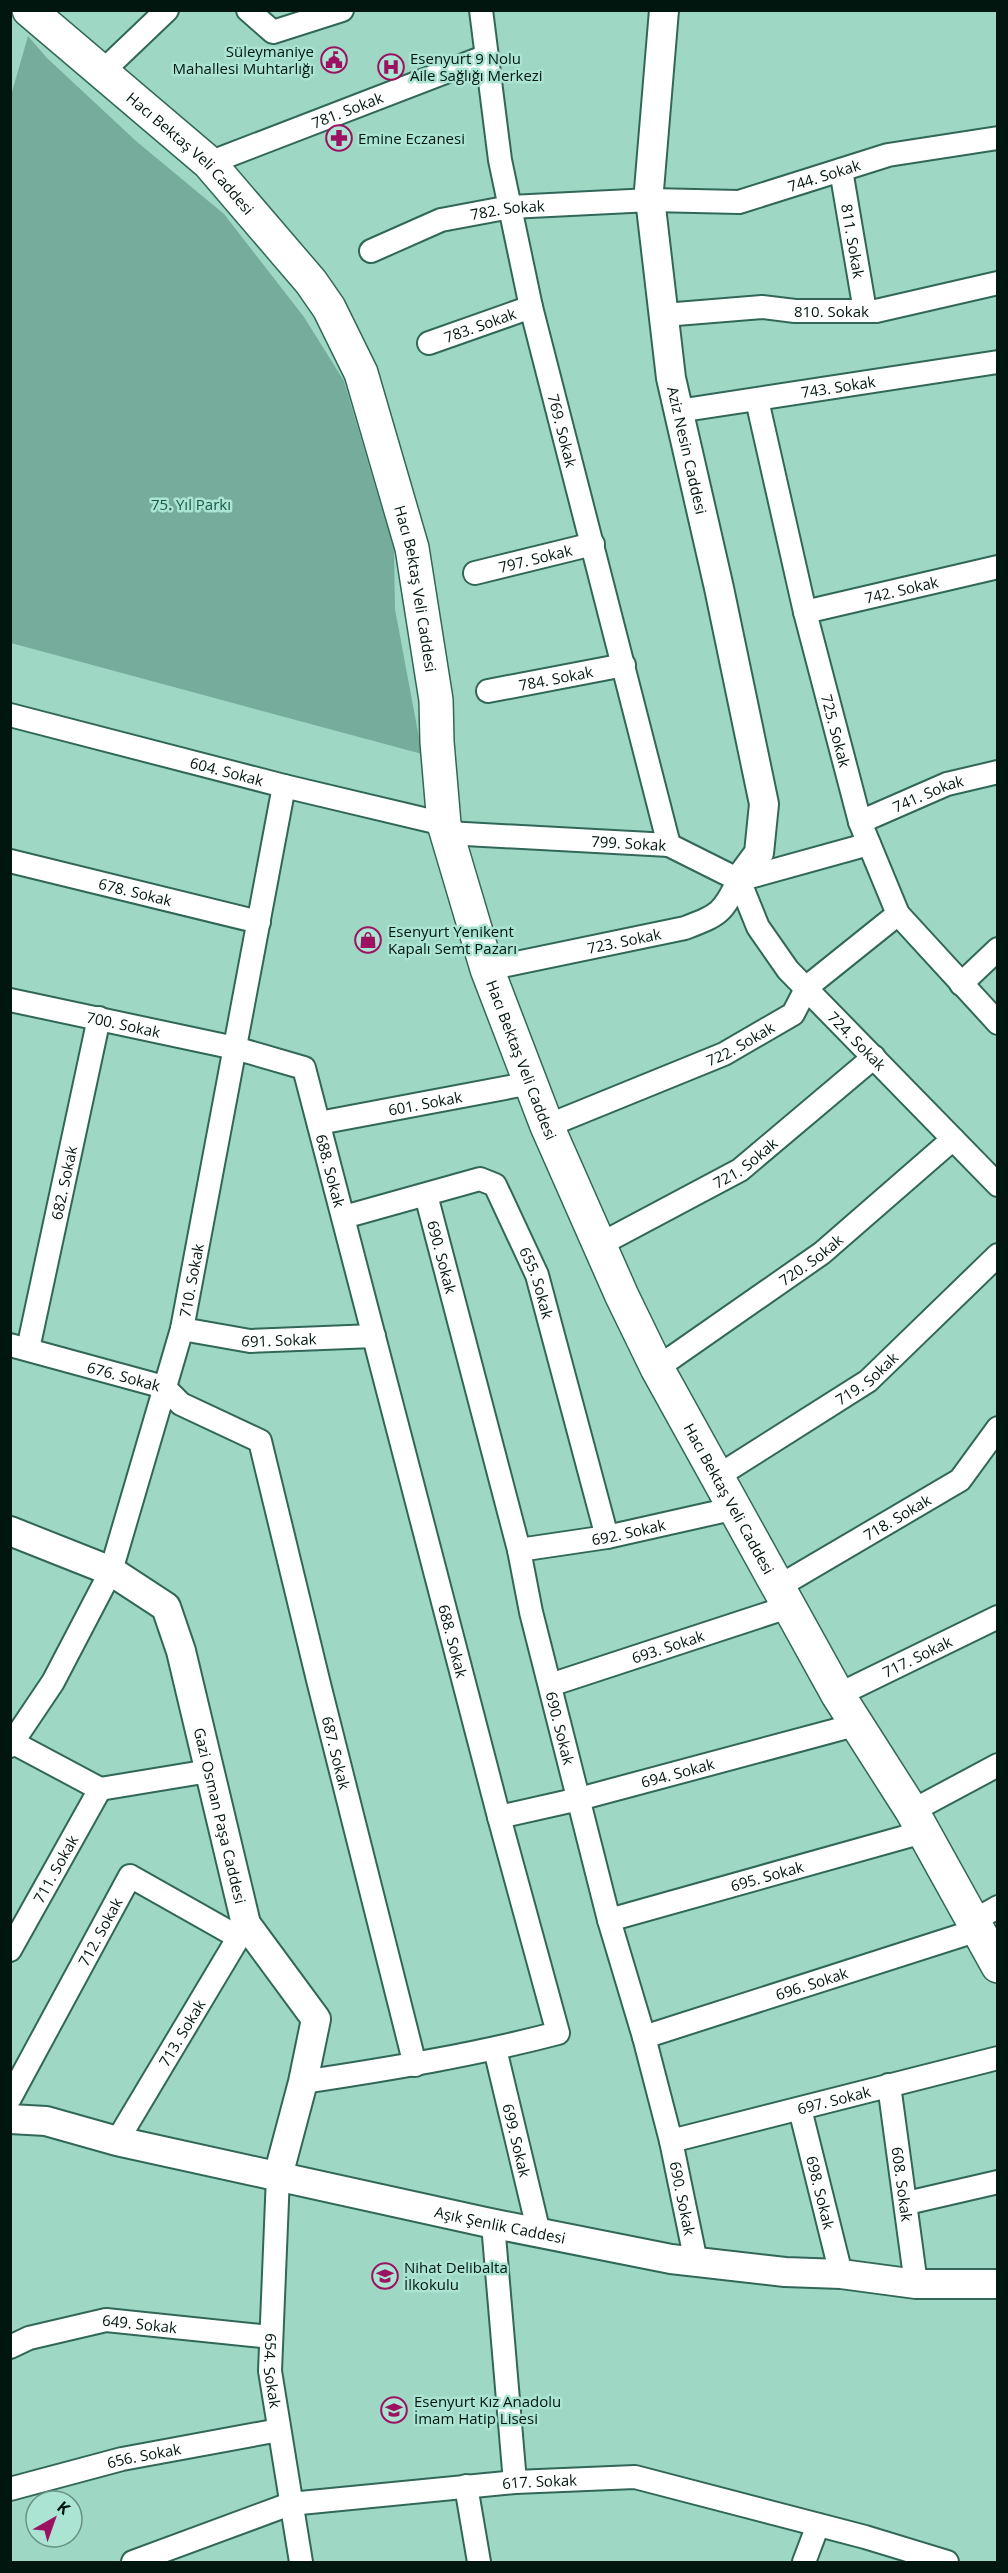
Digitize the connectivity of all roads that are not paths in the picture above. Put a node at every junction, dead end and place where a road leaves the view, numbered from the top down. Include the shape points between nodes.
1 (29, 10) edge
2 (167, 10) edge
3 (248, 10) edge
4 (342, 10) edge
5 (481, 10) edge
6 (664, 10) edge
7 (487, 56) junction
8 (101, 73) junction
9 (998, 138) edge
10 (209, 163) junction
11 (841, 170) junction
12 (651, 200) junction
13 (510, 207) junction
14 (371, 251) dead end
15 (998, 284) edge
16 (531, 307) junction
17 (865, 310) junction
18 (664, 315) junction
19 (429, 343) dead end
20 (998, 362) edge
21 (757, 400) junction
22 (678, 411) junction
23 (593, 544) junction
24 (998, 567) edge
25 (476, 573) dead end
26 (805, 612) junction
27 (624, 664) junction
28 (488, 691) dead end
29 (10, 715) edge
30 (998, 772) edge
31 (284, 786) junction
32 (860, 822) junction
33 (446, 828) junction
34 (869, 844) junction
35 (669, 845) junction
36 (10, 861) edge
37 (740, 880) junction
38 (898, 914) junction
39 (259, 922) junction
40 (998, 949) edge
41 (488, 969) junction
42 (961, 984) junction
43 (807, 987) junction
44 (10, 1000) edge
45 (99, 1018) junction
46 (998, 1023) edge
47 (235, 1048) junction
48 (874, 1057) junction
49 (531, 1083) junction
50 (319, 1123) junction
51 (547, 1126) junction
52 (953, 1139) junction
53 (998, 1185) edge
54 (426, 1195) junction
55 (344, 1217) junction
56 (599, 1245) junction
57 (998, 1255) edge
58 (182, 1329) junction
59 (374, 1336) junction
60 (19, 1347) edge
61 (657, 1368) junction
62 (164, 1388) junction
63 (998, 1428) edge
64 (260, 1441) joint
65 (718, 1476) junction
66 (736, 1508) junction
67 (10, 1531) edge
68 (607, 1537) junction
69 (519, 1550) junction
70 (111, 1571) junction
71 (783, 1597) junction
72 (998, 1617) edge
73 (550, 1685) junction
74 (838, 1695) junction
75 (855, 1725) junction
76 (11, 1743) edge
77 (998, 1766) edge
78 (209, 1771) junction
79 (100, 1790) junction
80 (579, 1799) junction
81 (499, 1816) junction
82 (917, 1821) junction
83 (983, 1919) edge
84 (609, 1920) junction
85 (242, 1931) junction
86 (10, 1950) edge
87 (998, 1966) edge
88 (644, 2037) junction
89 (495, 2049) junction
90 (998, 2058) edge
91 (416, 2065) junction
92 (303, 2082) junction
93 (889, 2085) junction
94 (10, 2098) edge
95 (800, 2109) junction
96 (10, 2119) edge
97 (117, 2141) junction
98 (671, 2141) junction
99 (278, 2176) junction
100 (998, 2182) edge
101 (907, 2203) junction
102 (493, 2223) junction
103 (539, 2233) junction
104 (696, 2262) junction
105 (842, 2274) junction
106 (916, 2284) junction
107 (998, 2284) edge
108 (271, 2337) junction
109 (10, 2347) edge
110 (279, 2430) junction
111 (515, 2482) junction
112 (465, 2486) junction
113 (10, 2489) edge
114 (290, 2504) junction
115 (818, 2525) junction
116 (133, 2562) edge
117 (301, 2562) edge
118 (479, 2562) edge
119 (804, 2562) edge
120 (947, 2562) edge

1 - 8 main road, Hacı Bektaş Veli Caddesi
2 - 8 street
3 - 4 street via 273,32
5 - 7 street, 769. Sokak
6 - 12 street, Aziz Nesin Caddesi
7 - 10 street, 781. Sokak
7 - 13 street, 769. Sokak
8 - 10 main road, Hacı Bektaş Veli Caddesi
9 - 11 street, 744. Sokak via 888,155
10 - 33 main road, Hacı Bektaş Veli Caddesi via 330,308 361,373 412,548 436,700
11 - 12 street, 744. Sokak via 739,202
11 - 17 street, 811. Sokak
12 - 13 street, 782. Sokak
12 - 18 street, Aziz Nesin Caddesi
13 - 14 street, 782. Sokak via 441,220
13 - 16 street, 769. Sokak
15 - 17 street, 810. Sokak via 909,305
16 - 19 street, 783. Sokak
16 - 23 street, 769. Sokak
17 - 18 street, 810. Sokak via 795,311 762,307
18 - 22 street, Aziz Nesin Caddesi via 670,378
20 - 21 street, 743. Sokak
21 - 22 street, 743. Sokak
21 - 26 street, 725. Sokak
22 - 37 street, Aziz Nesin Caddesi via 764,804 759,853
23 - 25 street, 797. Sokak
23 - 27 street, 769. Sokak
24 - 26 street, 742. Sokak
26 - 32 street, 725. Sokak
27 - 28 street, 784. Sokak
27 - 35 street, 769. Sokak
29 - 31 street, 604. Sokak
30 - 32 street, 741. Sokak via 947,784
31 - 33 street, 604. Sokak
31 - 39 street, 710. Sokak
32 - 34 street, 725. Sokak
33 - 35 street, 799. Sokak
33 - 41 main road, Hacı Bektaş Veli Caddesi
34 - 37 street
34 - 38 street, 725. Sokak
35 - 37 street, 799. Sokak
36 - 39 street, 678. Sokak
37 - 41 street, 723. Sokak via 715,916 685,928
37 - 43 street, 724. Sokak via 758,927 788,970
38 - 42 street, 725. Sokak
38 - 43 street, 722. Sokak
39 - 47 street, 710. Sokak
40 - 42 street
41 - 49 main road, Hacı Bektaş Veli Caddesi
42 - 46 street, 725. Sokak
43 - 48 street, 724. Sokak
43 - 51 street, 722. Sokak via 794,1014 724,1054
44 - 45 street, 700. Sokak
45 - 47 street, 700. Sokak
45 - 60 street, 682. Sokak
47 - 50 street, 688. Sokak via 304,1068
47 - 58 street, 710. Sokak
48 - 52 street, 724. Sokak
48 - 56 street, 721. Sokak via 740,1170
49 - 50 street, 601. Sokak
49 - 51 main road, Hacı Bektaş Veli Caddesi
50 - 55 street, 688. Sokak
51 - 56 main road, Hacı Bektaş Veli Caddesi
52 - 53 street, 724. Sokak
52 - 61 street, 720. Sokak via 822,1253
54 - 55 street, 655. Sokak
54 - 68 street, 655. Sokak via 480,1179 495,1185 537,1275
54 - 69 street, 690. Sokak
55 - 59 street, 688. Sokak
56 - 61 main road, Hacı Bektaş Veli Caddesi
57 - 65 street, 719. Sokak via 868,1382
58 - 59 street, 691. Sokak via 250,1341
58 - 62 street, 710. Sokak
59 - 81 street, 688. Sokak
60 - 62 street, 676. Sokak
61 - 65 main road, Hacı Bektaş Veli Caddesi
62 - 64 street, 676. Sokak via 181,1404
62 - 70 street, 710. Sokak
63 - 71 street, 718. Sokak via 960,1480
64 - 91 street, 687. Sokak
65 - 66 main road, Hacı Bektaş Veli Caddesi
66 - 68 street, 692. Sokak
66 - 71 main road, Hacı Bektaş Veli Caddesi
67 - 70 street, Gazi Osman Paşa Caddesi
68 - 69 street, 692. Sokak
69 - 73 street, 690. Sokak
70 - 76 street, 710. Sokak via 53,1682
70 - 78 street, Gazi Osman Paşa Caddesi via 166,1607 181,1651
71 - 73 street, 693. Sokak
71 - 74 main road, Hacı Bektaş Veli Caddesi
72 - 74 street, 717. Sokak
73 - 80 street, 690. Sokak
74 - 75 main road, Hacı Bektaş Veli Caddesi
75 - 80 street, 694. Sokak
75 - 82 main road, Hacı Bektaş Veli Caddesi
76 - 79 street
77 - 82 street, 695. Sokak
78 - 79 street
78 - 85 street, Gazi Osman Paşa Caddesi
79 - 86 street, 711. Sokak
80 - 81 street, 694. Sokak
80 - 84 street, 690. Sokak
81 - 89 street, 688. Sokak via 558,2033
82 - 83 main road, Hacı Bektaş Veli Caddesi
82 - 84 street, 695. Sokak
83 - 87 main road, Hacı Bektaş Veli Caddesi
83 - 88 street, 696. Sokak
84 - 88 street, 690. Sokak
85 - 92 street, Gazi Osman Paşa Caddesi via 316,2019
85 - 94 street, 712. Sokak via 130,1876
85 - 97 street, 713. Sokak
88 - 98 street, 690. Sokak
89 - 91 street, 688. Sokak
89 - 103 street, 699. Sokak
90 - 93 street, 697. Sokak
91 - 92 street, 688. Sokak
92 - 99 street, Gazi Osman Paşa Caddesi
93 - 95 street, 697. Sokak
93 - 101 street, 608. Sokak
95 - 98 street, 697. Sokak
95 - 105 street, 698. Sokak
96 - 97 street, Aşık Şenlik Caddesi via 46,2121
97 - 99 street, Aşık Şenlik Caddesi
98 - 104 street, 690. Sokak
99 - 102 street, Aşık Şenlik Caddesi
99 - 108 street, 654. Sokak
100 - 101 street
101 - 106 street, 608. Sokak
102 - 103 street, Aşık Şenlik Caddesi
102 - 111 street
103 - 104 street, Aşık Şenlik Caddesi
104 - 105 street, Aşık Şenlik Caddesi
105 - 106 street, Aşık Şenlik Caddesi
106 - 107 street, Aşık Şenlik Caddesi
108 - 109 street, 649. Sokak via 106,2320 30,2338
108 - 110 street, 654. Sokak via 270,2371
110 - 113 street, 656. Sokak via 122,2459
110 - 114 street, 654. Sokak
111 - 112 street, 617. Sokak
111 - 115 street, 617. Sokak via 635,2477
112 - 114 street, 617. Sokak
112 - 118 street
114 - 116 street, 617. Sokak
114 - 117 street, 654. Sokak
115 - 119 street
115 - 120 street, 617. Sokak

